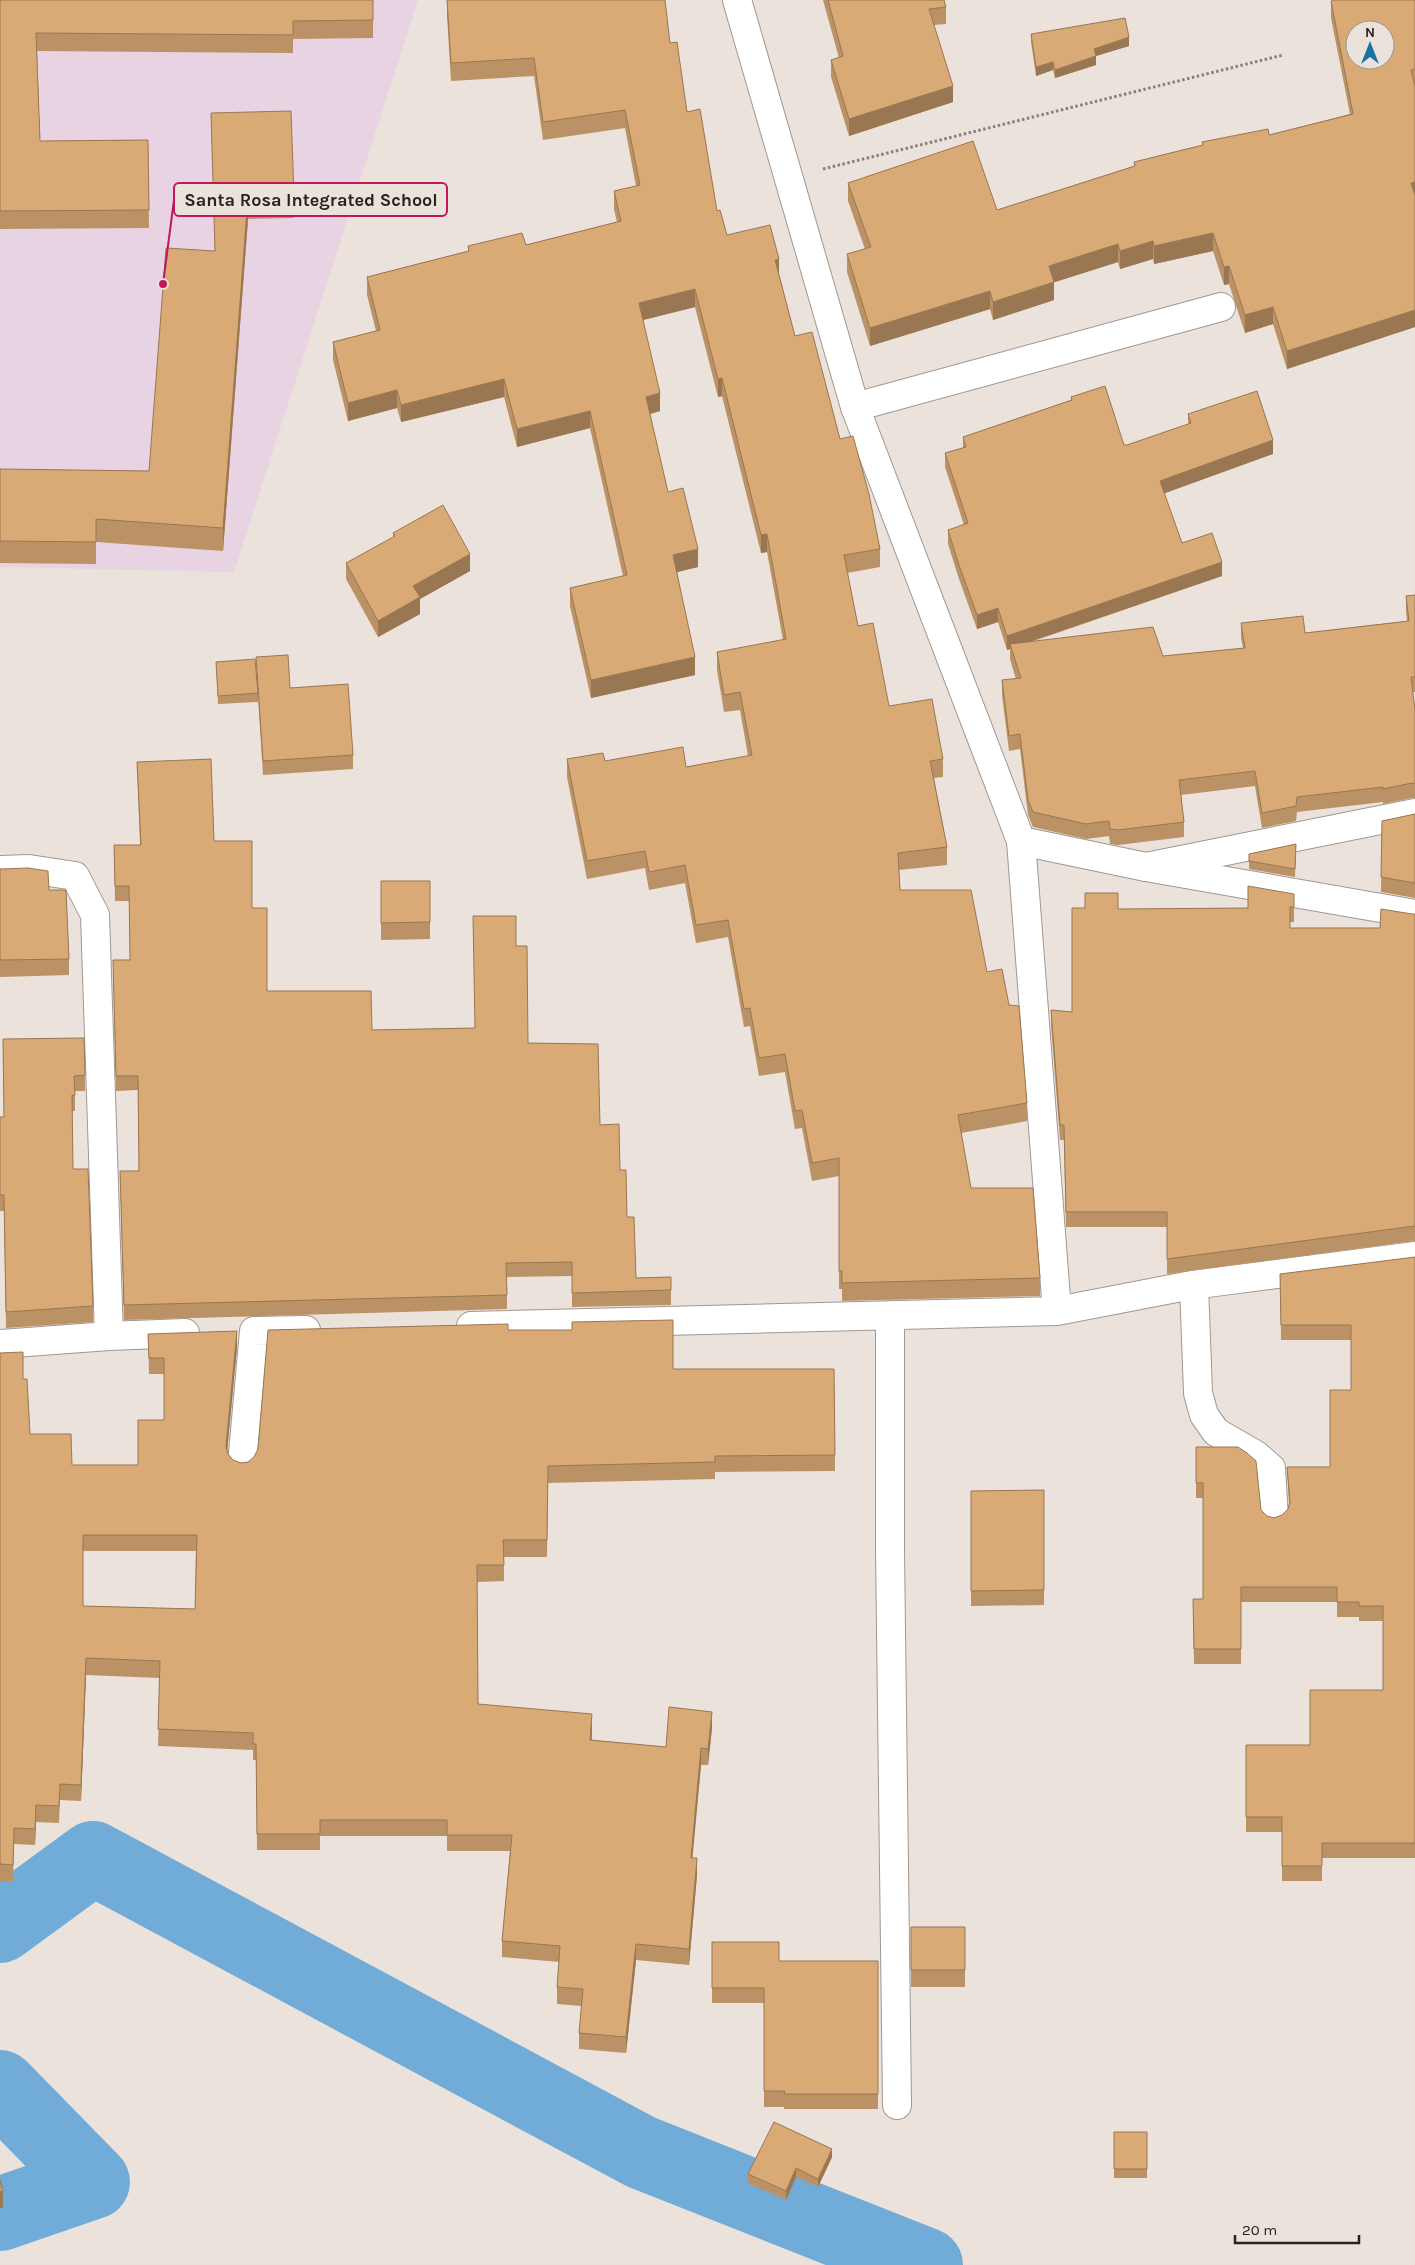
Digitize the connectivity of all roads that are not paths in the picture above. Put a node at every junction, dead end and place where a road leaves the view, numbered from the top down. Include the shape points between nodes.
1 (737, 0) edge
2 (1221, 307) dead end
3 (855, 407) junction
4 (1415, 813) edge
5 (1021, 842) junction
6 (1146, 867) junction
7 (0, 870) edge
8 (1415, 914) edge
9 (1415, 1256) edge
10 (1194, 1285) junction
11 (1057, 1311) junction
12 (890, 1315) junction
13 (443, 1326) edge
14 (334, 1329) edge
15 (254, 1331) junction
16 (109, 1336) junction
17 (0, 1344) edge
18 (242, 1464) edge
19 (1274, 1517) edge
20 (897, 2105) dead end

1 - 3 street
2 - 3 street
3 - 5 street
4 - 6 street
5 - 6 street
5 - 11 street
6 - 8 street
7 - 16 street via 29,869 75,876 95,915
9 - 10 street
10 - 11 street
10 - 19 street via 1198,1393 1204,1415 1216,1432 1256,1455 1270,1468
11 - 12 street
12 - 13 street
12 - 20 street
14 - 15 street
15 - 16 street
15 - 18 street
16 - 17 street

